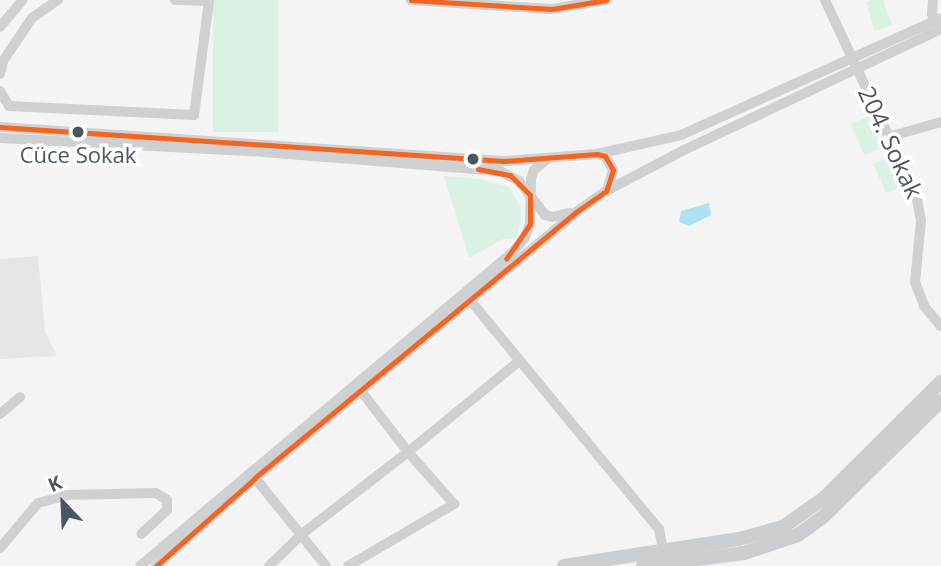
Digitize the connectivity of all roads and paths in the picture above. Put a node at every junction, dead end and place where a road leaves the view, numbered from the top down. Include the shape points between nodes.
1 (23, 0) edge
2 (58, 0) edge
3 (175, 0) edge
4 (411, 0) edge
5 (606, 0) edge
6 (825, 0) edge
7 (933, 0) edge
8 (550, 4) edge
9 (939, 22) edge
10 (0, 27) edge
11 (855, 64) junction
12 (0, 74) edge
13 (0, 91) edge
14 (941, 122) edge
15 (0, 127) edge
16 (888, 137) junction
17 (0, 138) edge
18 (597, 154) junction
19 (548, 158) junction
20 (607, 191) junction
21 (530, 195) junction
22 (576, 212) junction
23 (470, 300) junction
24 (941, 326) edge
25 (519, 361) junction
26 (941, 382) edge
27 (361, 391) junction
28 (20, 397) dead end
29 (941, 401) edge
30 (0, 414) edge
31 (408, 452) junction
32 (252, 475) junction
33 (141, 534) dead end
34 (302, 534) junction
35 (0, 548) edge
36 (663, 550) junction
37 (143, 565) edge
38 (156, 566) edge
39 (269, 566) edge
40 (326, 566) edge
41 (348, 566) edge
42 (564, 566) edge
43 (643, 566) edge

1 - 10 street
2 - 12 street via 32,18 3,61
3 - 13 street via 209,1 194,115 9,106
4 - 8 street
5 - 8 street
6 - 11 street, 204. Sokak
7 - 9 street via 932,14
9 - 11 street
11 - 16 street, 204. Sokak
11 - 18 street via 681,135
11 - 20 street
14 - 16 street
15 - 19 street via 494,160
16 - 24 street, 204. Sokak via 921,209 915,272 919,298
17 - 21 street via 500,171 519,181
18 - 19 street
18 - 20 street via 605,156 613,170
19 - 21 street via 534,170
20 - 22 street
21 - 22 street via 545,215
21 - 32 street via 530,224 513,252
22 - 23 street
23 - 25 street
23 - 27 street
25 - 31 street
25 - 36 street via 659,529
26 - 36 main road via 798,519 760,536
27 - 31 street
27 - 32 street
28 - 30 street
29 - 43 main road via 823,517 798,535 744,553
31 - 34 street
31 - 41 street via 454,504
32 - 34 street
32 - 37 street
32 - 38 street
33 - 35 street via 167,510 167,500 156,494 67,495 38,503
34 - 39 street
34 - 40 street
36 - 42 main road

